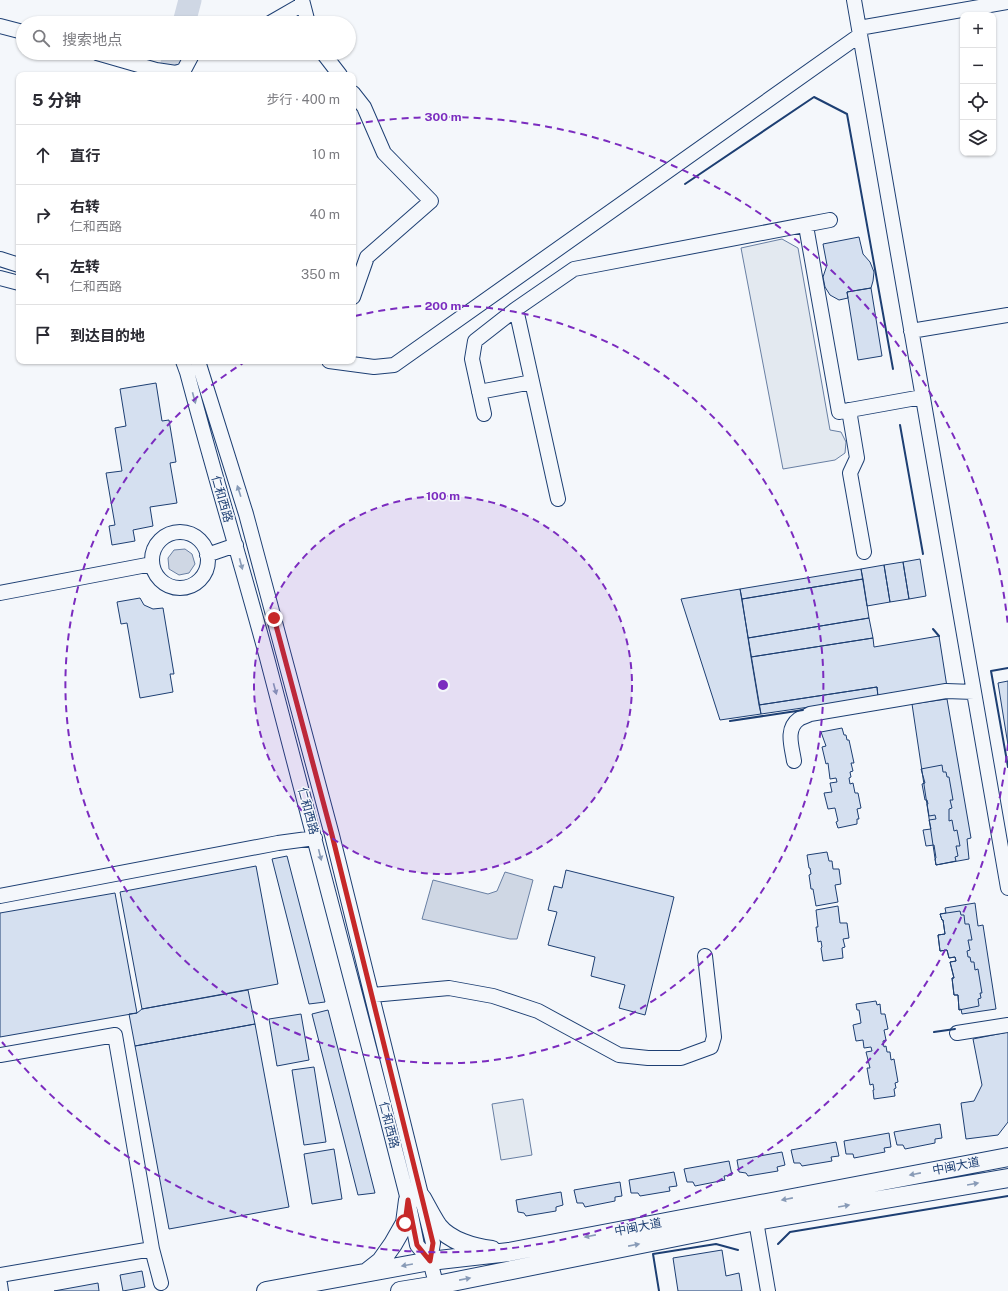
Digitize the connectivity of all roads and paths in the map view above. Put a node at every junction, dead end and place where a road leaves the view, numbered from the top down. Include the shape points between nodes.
1 (854, 0) edge
2 (302, 2) edge
3 (1008, 2) edge
4 (281, 16) edge
5 (306, 16) edge
6 (0, 26) edge
7 (16, 30) edge
8 (860, 31) junction
9 (119, 60) edge
10 (189, 60) edge
11 (328, 60) edge
12 (158, 72) edge
13 (179, 72) edge
14 (338, 72) edge
15 (356, 97) edge
16 (830, 220) dead end
17 (806, 226) junction
18 (0, 259) edge
19 (16, 264) edge
20 (0, 278) edge
21 (16, 282) edge
22 (356, 288) edge
23 (516, 309) junction
24 (1008, 314) edge
25 (911, 330) junction
26 (184, 364) edge
27 (199, 364) edge
28 (352, 364) edge
29 (532, 382) junction
30 (479, 392) junction
31 (922, 397) junction
32 (849, 410) junction
33 (484, 414) dead end
34 (558, 499) dead end
35 (246, 514) junction
36 (229, 521) junction
37 (236, 545) junction
38 (864, 552) dead end
39 (207, 555) junction
40 (152, 564) junction
41 (0, 593) edge
42 (974, 692) junction
43 (794, 761) dead end
44 (315, 838) junction
45 (1008, 888) edge
46 (0, 896) edge
47 (705, 956) dead end
48 (372, 995) junction
49 (1008, 1025) edge
50 (957, 1033) dead end
51 (0, 1055) edge
52 (1008, 1157) edge
53 (1008, 1178) edge
54 (415, 1199) junction
55 (756, 1221) junction
56 (152, 1249) junction
57 (509, 1252) junction
58 (430, 1261) junction
59 (367, 1272) junction
60 (0, 1275) edge
61 (0, 1284) edge
62 (161, 1288) edge
63 (438, 1288) edge
64 (1, 1291) edge
65 (266, 1291) edge
66 (400, 1291) edge
67 (768, 1291) edge

1 - 8 street
2 - 4 street
2 - 5 street
3 - 8 street
6 - 7 street
8 - 25 street
8 - 28 street via 394,364 374,367
9 - 12 street
10 - 13 street via 184,70
11 - 14 street
15 - 22 street via 364,107 384,153 431,201 367,257
16 - 17 street
17 - 23 street via 574,269
17 - 32 street via 839,412
18 - 19 street
20 - 21 street
23 - 29 street
23 - 30 street via 475,341 472,359
24 - 25 street
25 - 31 street
26 -> 36 street, 仁和西路
35 -> 27 street, 仁和西路
29 - 30 street
29 - 34 street
30 - 33 street
31 - 32 street
31 - 42 street
32 - 38 street via 857,458 850,473
35 - 36 street
35 - 48 street, 仁和西路
36 - 37 street, 仁和西路
37 - 39 street
37 -> 44 street, 仁和西路
39 - 40 street via 200,540 185,532 176,532 167,534 160,540 152,555
39 - 40 street via 207,566 203,575 188,587 169,586 161,581
40 - 41 street
42 - 43 street via 946,691 810,714 798,719 790,729
42 - 45 street
44 - 46 street
44 -> 54 street, 仁和西路
47 - 48 street via 714,1037 711,1047 681,1058 618,1055 538,1011 493,996 449,988
48 - 54 street, 仁和西路
49 - 50 street
51 - 56 street via 115,1035
52 -> 57 main road, 中闽大道
55 -> 53 main road, 中闽大道
54 - 57 main road via 452,1238 483,1249
54 - 58 street, 仁和西路 via 433,1243
54 - 59 main road via 393,1244 381,1261
63 -> 55 main road, 中闽大道
55 - 67 street
56 - 60 street
56 - 62 street
57 - 58 main road, 中闽大道
58 -> 59 main road, 中闽大道
58 - 63 street, 仁和西路
59 - 65 main road, 中闽大道
61 - 64 street
63 - 66 main road, 中闽大道

